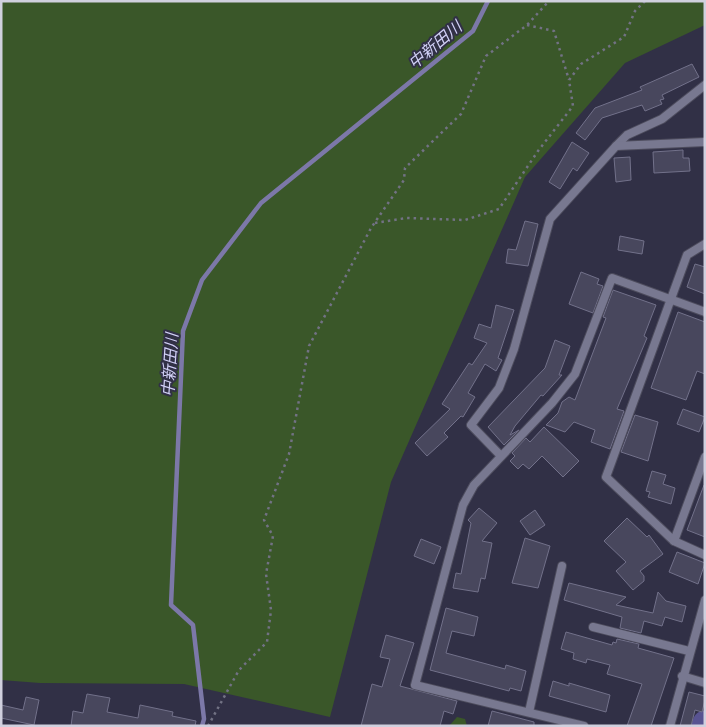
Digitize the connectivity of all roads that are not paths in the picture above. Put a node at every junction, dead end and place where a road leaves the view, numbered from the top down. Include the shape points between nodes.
1 (705, 85) edge
2 (705, 142) edge
3 (616, 146) junction
4 (705, 244) edge
5 (672, 300) junction
6 (705, 312) edge
7 (501, 456) junction
8 (705, 456) edge
9 (674, 541) junction
10 (705, 555) edge
11 (562, 566) dead end
12 (705, 600) edge
13 (593, 627) dead end
14 (689, 651) junction
15 (682, 676) junction
16 (705, 683) edge
17 (529, 712) junction
18 (584, 726) edge
19 (670, 726) edge

1 - 3 lane via 662,120 627,135
2 - 3 lane
3 - 7 lane via 550,219 514,349 499,388 470,425
4 - 5 lane via 687,255
5 - 6 lane
5 - 7 lane via 612,278 575,374
5 - 9 lane via 606,477
7 - 17 lane via 474,485 463,505 415,685
8 - 9 lane
9 - 10 lane
11 - 17 lane
12 - 14 lane
13 - 14 lane
14 - 15 lane
15 - 16 lane
15 - 19 lane
17 - 18 lane

